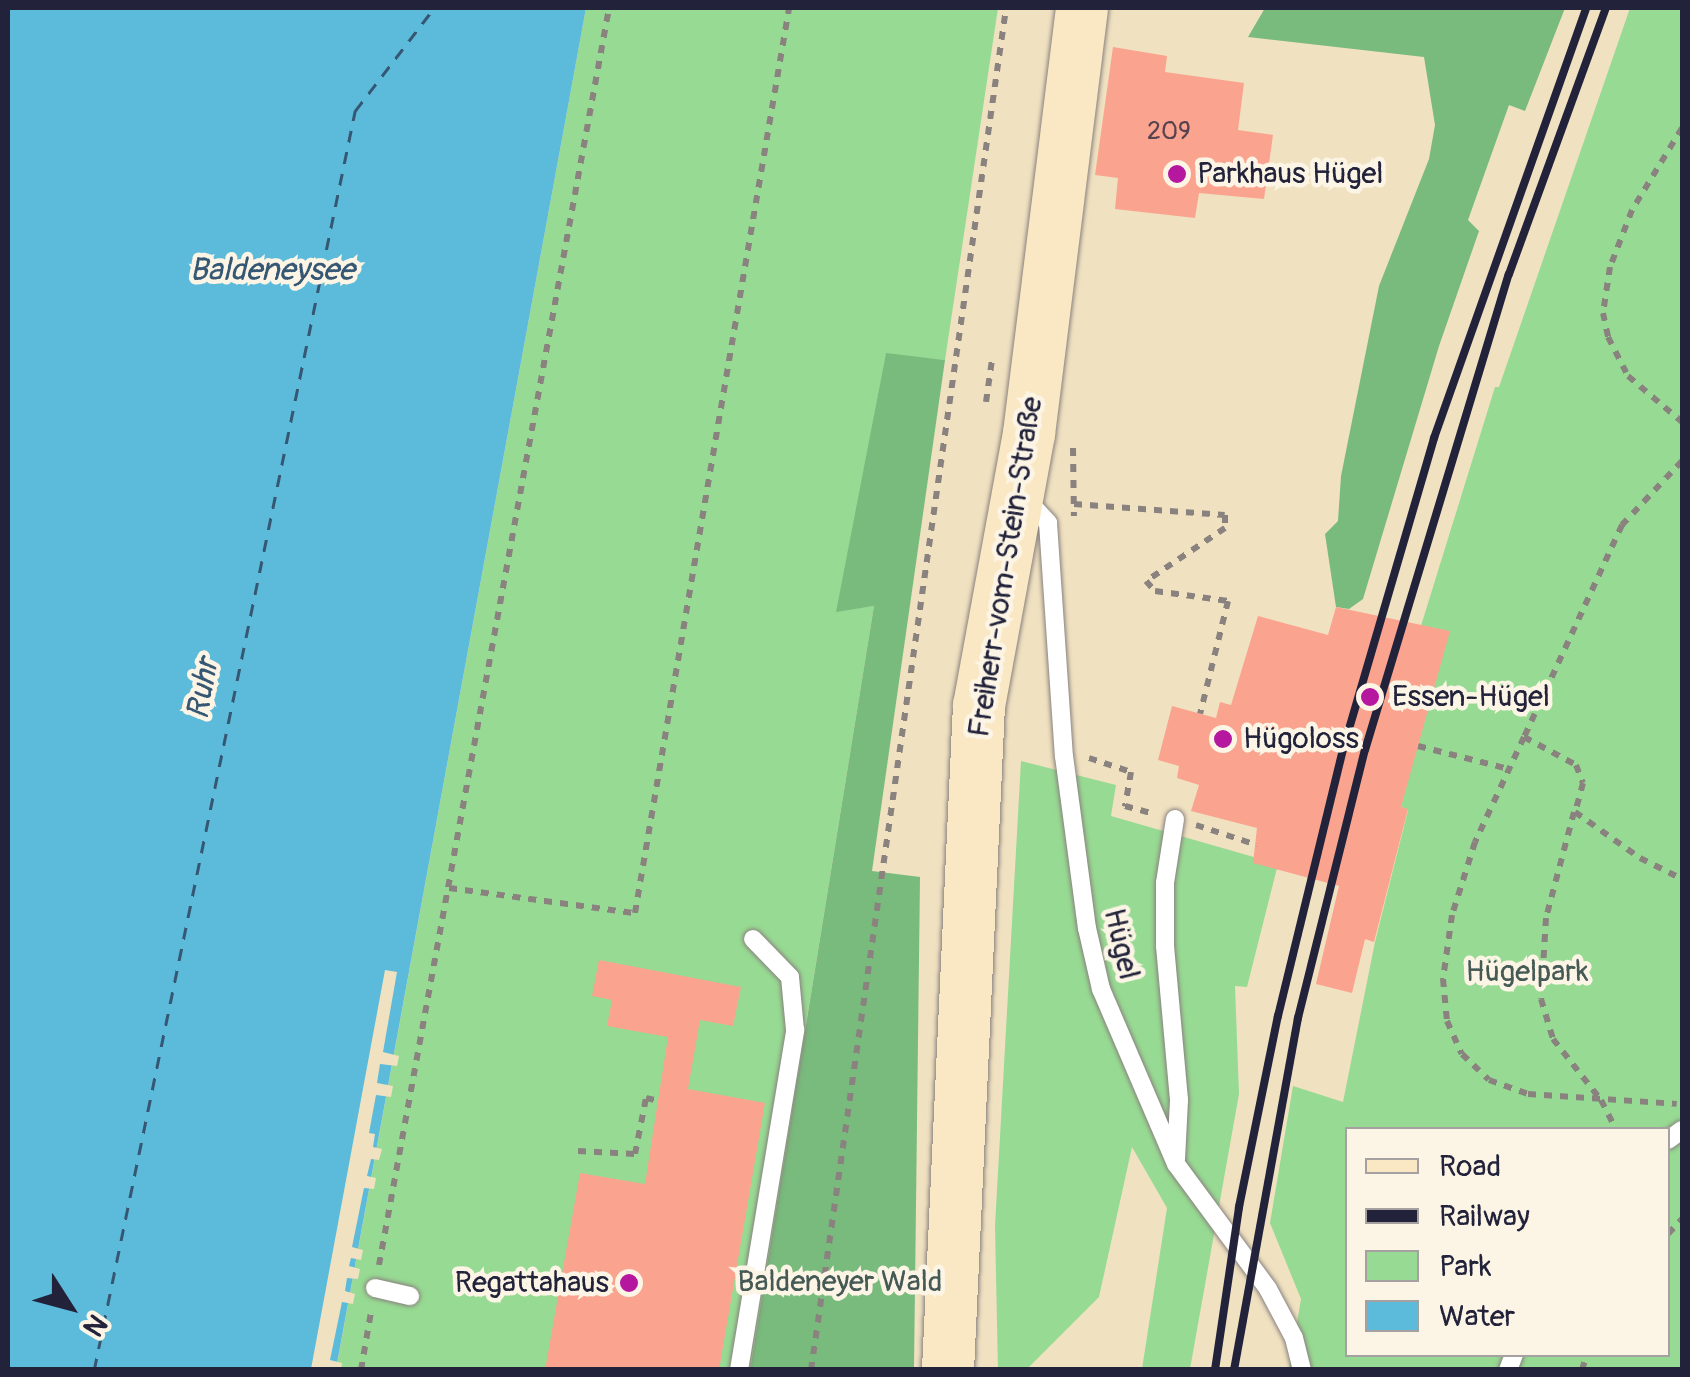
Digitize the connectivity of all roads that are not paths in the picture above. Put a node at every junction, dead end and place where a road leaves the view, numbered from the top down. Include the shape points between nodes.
1 (1082, 8) edge
2 (1018, 490) junction
3 (1175, 818) road end
4 (753, 939) dead end
5 (1176, 1164) junction
6 (375, 1288) road end
7 (410, 1296) dead end
8 (739, 1370) edge
9 (948, 1370) edge
10 (1302, 1370) edge

1 - 2 main road, Freiherr-vom-Stein-Straße
2 - 5 lane, Hügel via 1048,524 1064,756 1101,989
2 - 9 main road, Freiherr-vom-Stein-Straße via 979,706
3 - 5 lane via 1165,946 1179,1100
4 - 8 lane via 790,978 796,1030
5 - 10 lane, Hügel via 1268,1289 1294,1338
6 - 7 lane

